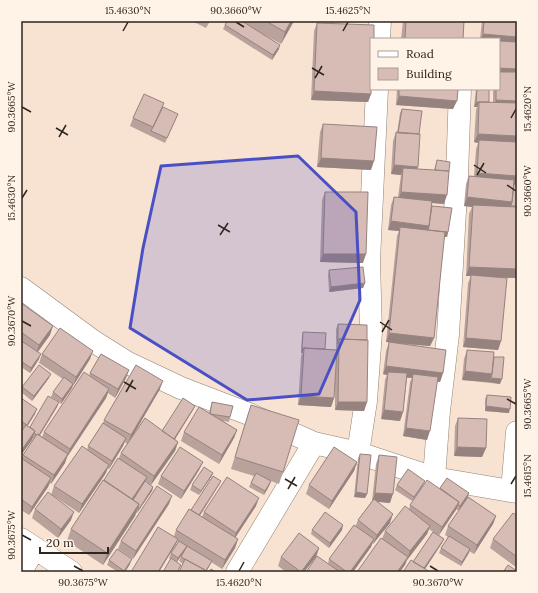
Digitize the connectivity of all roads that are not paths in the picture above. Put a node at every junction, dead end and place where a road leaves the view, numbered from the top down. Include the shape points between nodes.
1 (380, 21) edge
2 (379, 38) edge
3 (377, 90) edge
4 (460, 90) edge
5 (21, 288) edge
6 (517, 432) edge
7 (314, 443) junction
8 (358, 453) junction
9 (434, 478) junction
10 (515, 492) edge
11 (28, 544) edge
12 (21, 571) edge
13 (71, 572) edge
14 (237, 572) edge

1 - 2 street
3 - 8 street via 369,261 371,332 366,401
4 - 9 street via 458,176 448,335
5 - 7 street via 93,341 128,363 181,388
6 - 10 street
7 - 8 street
7 - 14 street
8 - 9 street
9 - 10 street
11 - 12 street
11 - 13 street

